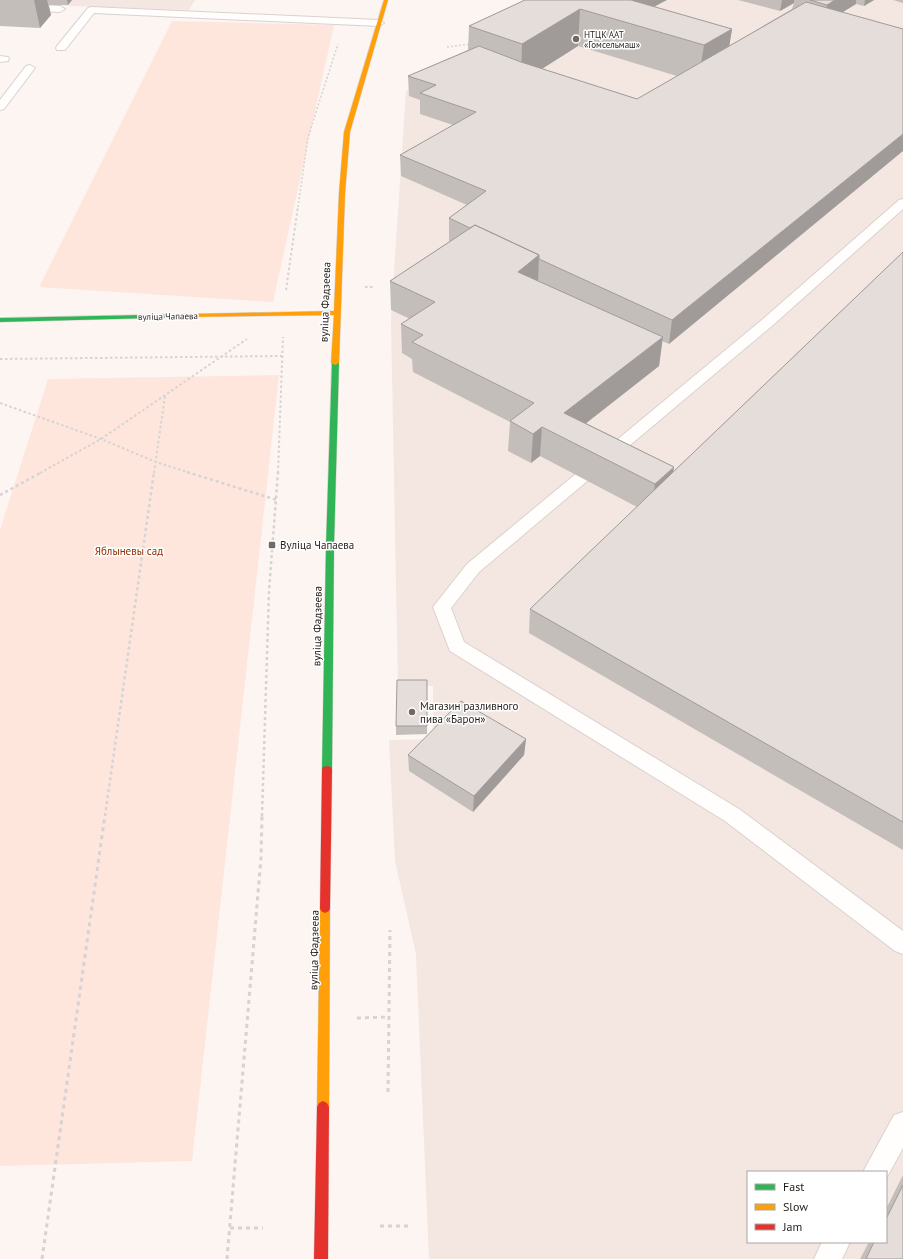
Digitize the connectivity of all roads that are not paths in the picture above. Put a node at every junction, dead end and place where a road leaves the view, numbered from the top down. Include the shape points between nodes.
1 (386, 0) edge
2 (0, 6) edge
3 (60, 9) dead end
4 (379, 23) junction
5 (61, 48) dead end
6 (30, 68) dead end
7 (0, 107) edge
8 (903, 202) edge
9 (336, 313) junction
10 (0, 320) edge
11 (903, 944) edge
12 (903, 1124) edge
13 (877, 1171) edge
14 (836, 1243) edge
15 (321, 1259) edge
16 (827, 1259) edge

1 - 4 street, вуліца Фадзеева
2 - 3 lane
4 - 5 lane via 91,10
4 - 9 street, вуліца Фадзеева via 347,132
6 - 7 lane
8 - 11 lane via 768,322 473,568 442,607 456,646 732,815
9 - 10 street, вуліца Чапаева
9 - 15 street, вуліца Фадзеева via 330,546
12 - 13 lane
14 - 16 lane

